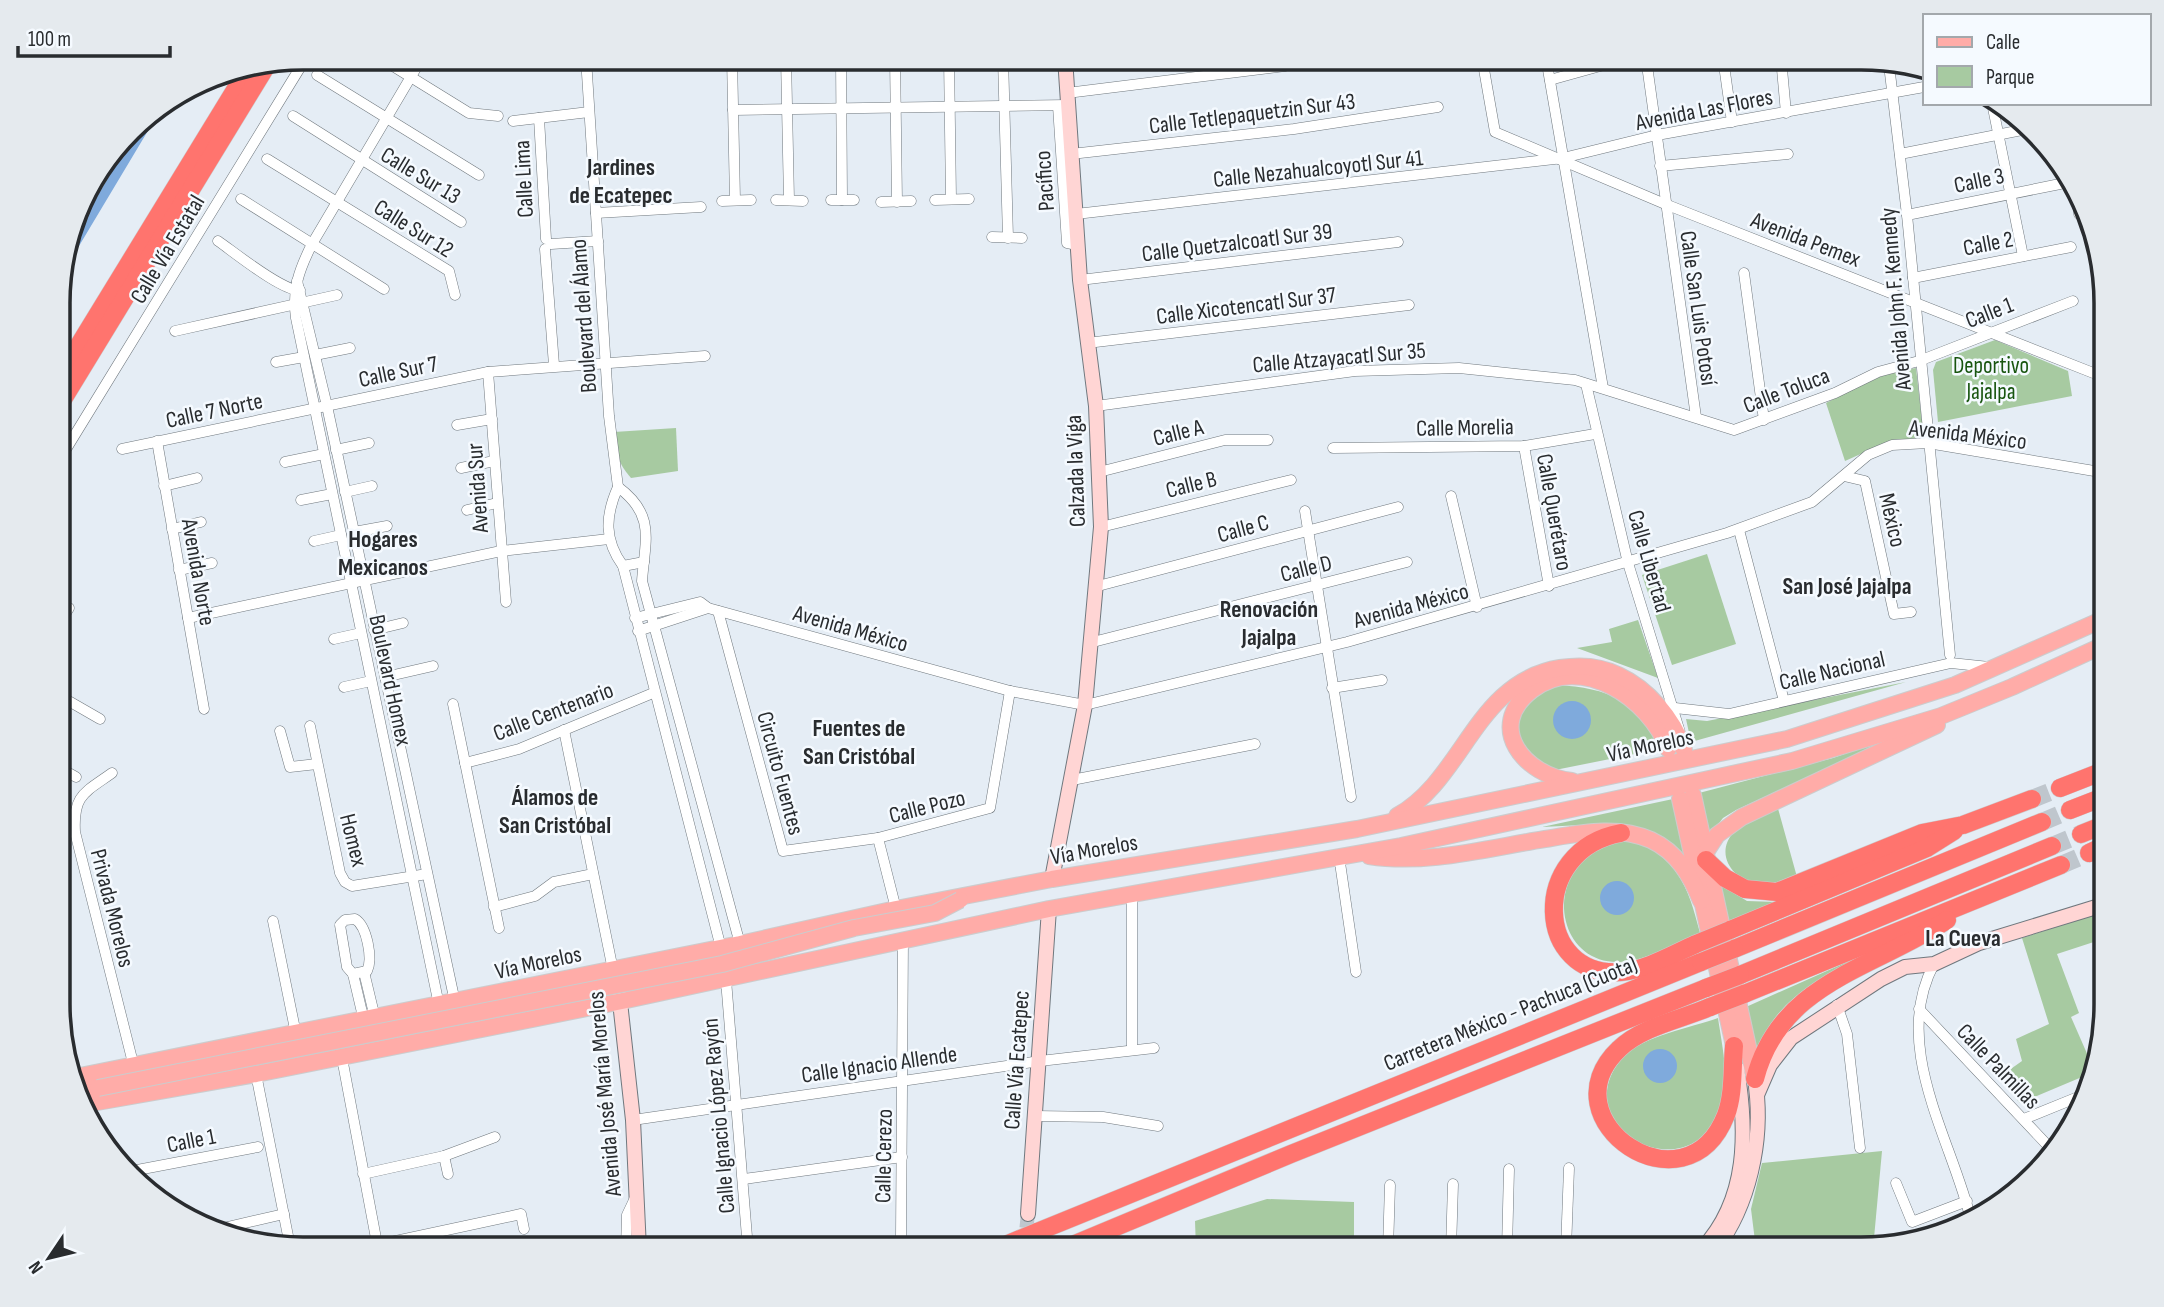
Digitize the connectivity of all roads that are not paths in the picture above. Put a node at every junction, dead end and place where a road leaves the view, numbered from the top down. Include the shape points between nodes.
1 (298, 70) edge
2 (400, 70) edge
3 (414, 70) edge
4 (587, 70) edge
5 (732, 70) edge
6 (786, 70) edge
7 (841, 70) edge
8 (895, 70) edge
9 (950, 70) edge
10 (1003, 70) edge
11 (1065, 70) edge
12 (1260, 70) edge
13 (1484, 70) edge
14 (1548, 70) edge
15 (1586, 70) edge
16 (1648, 70) edge
17 (1725, 70) edge
18 (1782, 70) edge
19 (1890, 72) edge
20 (261, 74) edge
21 (317, 75) dead end
22 (410, 76) junction
23 (242, 78) edge
24 (1550, 80) junction
25 (1923, 87) edge
26 (1893, 92) junction
27 (1064, 101) junction
28 (895, 107) junction
29 (950, 107) junction
30 (1004, 107) junction
31 (1438, 107) dead end
32 (842, 108) junction
33 (786, 109) junction
34 (733, 110) junction
35 (589, 112) junction
36 (1994, 112) edge
37 (1786, 113) junction
38 (293, 116) dead end
39 (498, 116) dead end
40 (387, 118) junction
41 (539, 118) junction
42 (513, 121) dead end
43 (1732, 122) junction
44 (2018, 131) edge
45 (1998, 134) junction
46 (1657, 135) junction
47 (1900, 153) junction
48 (1072, 154) junction
49 (1788, 154) dead end
50 (1563, 158) junction
51 (267, 159) dead end
52 (361, 161) junction
53 (1660, 166) junction
54 (479, 176) dead end
55 (2060, 184) dead end
56 (2008, 194) junction
57 (241, 199) dead end
58 (735, 200) junction
59 (751, 200) dead end
60 (776, 200) dead end
61 (789, 200) junction
62 (854, 200) dead end
63 (935, 200) dead end
64 (951, 200) junction
65 (968, 200) dead end
66 (722, 201) dead end
67 (803, 201) dead end
68 (911, 201) dead end
69 (881, 202) dead end
70 (897, 202) junction
71 (338, 204) junction
72 (1665, 204) junction
73 (701, 207) dead end
74 (596, 214) junction
75 (1076, 214) junction
76 (1907, 215) junction
77 (461, 222) dead end
78 (992, 237) dead end
79 (1008, 238) junction
80 (1022, 238) dead end
81 (597, 241) junction
82 (218, 242) dead end
83 (1398, 242) dead end
84 (312, 244) junction
85 (547, 244) junction
86 (1078, 245) junction
87 (2071, 247) dead end
88 (2023, 256) junction
89 (1744, 273) dead end
90 (1913, 278) junction
91 (1080, 280) junction
92 (384, 289) dead end
93 (297, 291) junction
94 (337, 295) dead end
95 (455, 295) dead end
96 (2073, 301) dead end
97 (1914, 302) junction
98 (299, 305) junction
99 (1409, 305) dead end
100 (175, 331) dead end
101 (1990, 332) junction
102 (1087, 343) junction
103 (350, 348) dead end
104 (310, 356) junction
105 (705, 356) dead end
106 (70, 360) edge
107 (1919, 361) junction
108 (276, 362) dead end
109 (605, 362) junction
110 (554, 365) junction
111 (488, 372) junction
112 (2094, 373) edge
113 (1586, 384) junction
114 (70, 388) edge
115 (1602, 388) junction
116 (327, 406) junction
117 (1096, 406) junction
118 (315, 408) junction
119 (1696, 417) junction
120 (492, 419) junction
121 (1765, 420) junction
122 (457, 425) dead end
123 (1595, 434) junction
124 (1268, 440) dead end
125 (157, 441) junction
126 (70, 442) edge
127 (369, 443) dead end
128 (1928, 443) junction
129 (1524, 446) junction
130 (1333, 448) dead end
131 (122, 449) dead end
132 (336, 450) junction
133 (324, 454) junction
134 (494, 461) junction
135 (285, 462) dead end
136 (461, 468) dead end
137 (2094, 471) edge
138 (1099, 472) junction
139 (1844, 476) junction
140 (197, 478) dead end
141 (1291, 480) dead end
142 (164, 486) junction
143 (372, 486) dead end
144 (618, 487) junction
145 (345, 492) junction
146 (332, 494) junction
147 (1451, 496) dead end
148 (301, 500) dead end
149 (497, 503) junction
150 (1398, 508) dead end
151 (467, 510) dead end
152 (1305, 511) dead end
153 (201, 523) dead end
154 (387, 526) dead end
155 (1101, 527) junction
156 (172, 529) junction
157 (1308, 530) junction
158 (1739, 530) junction
159 (354, 532) junction
160 (341, 535) junction
161 (609, 539) junction
162 (314, 541) dead end
163 (501, 551) junction
164 (644, 562) junction
165 (1407, 562) dead end
166 (212, 563) dead end
167 (1628, 563) junction
168 (623, 566) junction
169 (179, 570) junction
170 (364, 582) junction
171 (351, 585) junction
172 (1098, 586) junction
173 (1317, 586) junction
174 (1549, 586) junction
175 (506, 601) dead end
176 (1477, 607) junction
177 (713, 610) junction
178 (1911, 612) dead end
179 (651, 614) junction
180 (188, 618) junction
181 (635, 618) junction
182 (403, 623) dead end
183 (2094, 624) edge
184 (654, 627) junction
185 (374, 630) junction
186 (638, 631) junction
187 (361, 633) junction
188 (334, 639) dead end
189 (1093, 642) junction
190 (1326, 647) junction
191 (2094, 649) edge
192 (1950, 655) dead end
193 (433, 666) dead end
194 (1997, 668) junction
195 (385, 677) junction
196 (1382, 680) dead end
197 (371, 681) junction
198 (344, 687) dead end
199 (1332, 688) junction
200 (1010, 691) junction
201 (653, 693) junction
202 (1784, 701) junction
203 (70, 702) edge
204 (453, 704) dead end
205 (1085, 705) junction
206 (1963, 707) junction
207 (1675, 708) junction
208 (204, 709) dead end
209 (100, 719) dead end
210 (310, 726) dead end
211 (565, 730) junction
212 (280, 731) dead end
213 (1255, 744) dead end
214 (1678, 749) junction
215 (402, 760) junction
216 (389, 763) junction
217 (465, 763) junction
218 (317, 764) junction
219 (691, 764) junction
220 (673, 769) junction
221 (112, 773) dead end
222 (70, 774) edge
223 (2094, 775) edge
224 (75, 777) dead end
225 (1072, 780) junction
226 (1589, 782) junction
227 (2060, 788) tunnel mouth
228 (1352, 797) dead end
229 (2032, 799) tunnel mouth
230 (2094, 801) edge
231 (2070, 810) tunnel mouth
232 (2042, 822) tunnel mouth
233 (1382, 823) junction
234 (1963, 825) junction
235 (2094, 829) edge
236 (1621, 833) junction
237 (2081, 834) tunnel mouth
238 (878, 838) junction
239 (2052, 846) tunnel mouth
240 (2094, 851) edge
241 (1357, 853) junction
242 (2089, 853) tunnel mouth
243 (1339, 856) junction
244 (1705, 858) junction
245 (2061, 865) tunnel mouth
246 (428, 874) junction
247 (593, 874) junction
248 (413, 876) junction
249 (1052, 879) junction
250 (1132, 894) junction
251 (964, 898) junction
252 (1701, 901) junction
253 (1968, 902) junction
254 (494, 907) junction
255 (2094, 908) edge
256 (895, 909) junction
257 (1049, 909) junction
258 (273, 921) dead end
259 (499, 928) dead end
260 (903, 938) junction
261 (740, 944) junction
262 (721, 948) junction
263 (1934, 964) junction
264 (613, 970) junction
265 (1356, 972) dead end
266 (359, 973) junction
267 (726, 980) junction
268 (622, 1002) junction
269 (447, 1004) junction
270 (1837, 1005) junction
271 (1919, 1009) junction
272 (370, 1020) junction
273 (296, 1034) junction
274 (1734, 1046) junction
275 (1154, 1048) dead end
276 (1132, 1050) junction
277 (342, 1058) junction
278 (1040, 1061) junction
279 (134, 1068) junction
280 (256, 1074) junction
281 (82, 1076) edge
282 (904, 1081) junction
283 (1756, 1087) junction
284 (87, 1090) edge
285 (139, 1095) junction
286 (2073, 1099) edge
287 (737, 1102) junction
288 (93, 1103) edge
289 (1035, 1115) junction
290 (2024, 1119) junction
291 (633, 1120) junction
292 (1158, 1126) dead end
293 (495, 1137) dead end
294 (2046, 1144) edge
295 (258, 1147) dead end
296 (1860, 1148) dead end
297 (444, 1156) junction
298 (902, 1157) junction
299 (1569, 1168) dead end
300 (1509, 1169) dead end
301 (139, 1170) edge
302 (363, 1174) junction
303 (448, 1174) dead end
304 (744, 1179) junction
305 (1896, 1183) dead end
306 (1453, 1184) dead end
307 (1390, 1185) dead end
308 (636, 1194) junction
309 (1966, 1201) junction
310 (1968, 1210) edge
311 (284, 1214) junction
312 (1028, 1214) tunnel mouth
313 (233, 1226) edge
314 (524, 1229) dead end
315 (288, 1236) edge
316 (375, 1237) edge
317 (421, 1237) edge
318 (626, 1237) edge
319 (638, 1237) edge
320 (747, 1237) edge
321 (901, 1237) edge
322 (1025, 1237) edge
323 (1092, 1237) edge
324 (1388, 1237) edge
325 (1451, 1237) edge
326 (1507, 1237) edge
327 (1566, 1237) edge
328 (1710, 1237) edge
329 (1724, 1237) edge

1 - 126 street, Calle Vía Estatal
2 - 22 street
3 - 22 street, Boulevard Homex
4 - 35 street, Boulevard del Álamo
5 - 34 street
6 - 33 street
7 - 32 street
8 - 28 street
9 - 29 street
10 - 30 street
11 - 27 main road, Calzada la Viga
12 - 27 street
13 - 50 street, Avenida Pemex via 1495,132
14 - 24 street
15 - 24 street
16 - 46 street, Calle San Luis Potosí
17 - 43 street
18 - 37 street
19 - 26 street, Avenida John F. Kennedy
20 - 114 highway
21 - 40 street
22 - 39 street via 469,113
22 - 40 street, Boulevard Homex
23 - 106 highway
24 - 50 street
25 - 26 street, Avenida Las Flores
26 - 37 street, Avenida Las Flores
26 - 47 street, Avenida John F. Kennedy
27 - 30 street
27 - 48 main road, Calzada la Viga
27 - 86 street, Pacífico via 1068,243
28 - 29 street
28 - 32 street
28 - 70 street
29 - 30 street
29 - 64 street
30 - 79 street
31 - 48 street, Calle Tetlepaquetzin Sur 43
32 - 33 street
32 - 62 street via 837,200
33 - 34 street
33 - 61 street
34 - 58 street
35 - 41 street
35 - 74 street, Boulevard del Álamo
36 - 45 street
37 - 43 street, Avenida Las Flores
38 - 52 street, Calle Sur 13
40 - 52 street, Boulevard Homex
40 - 54 street
41 - 42 street
41 - 85 street, Calle Lima
43 - 46 street, Avenida Las Flores
44 - 45 street
45 - 47 street
45 - 56 street
46 - 50 street, Avenida Las Flores
46 - 53 street, Calle San Luis Potosí
47 - 76 street, Avenida John F. Kennedy
48 - 75 main road, Calzada la Viga
49 - 53 street
50 - 72 street, Avenida Pemex
50 - 75 street, Calle Nezahualcoyotl Sur 41
50 - 115 street
51 - 71 street, Calle Sur 12
52 - 71 street, Boulevard Homex
52 - 77 street, Calle Sur 13
53 - 72 street, Calle San Luis Potosí
55 - 56 street, Calle 3
56 - 76 street, Calle 3
56 - 88 street
57 - 84 street
58 - 59 street
58 - 66 street
60 - 61 street
61 - 67 street
63 - 64 street
64 - 65 street
68 - 70 street
69 - 70 street
71 - 84 street, Boulevard Homex
71 - 95 street, Calle Sur 12 via 449,271
72 - 97 street, Avenida Pemex
72 - 119 street, Calle San Luis Potosí
73 - 74 street
74 - 81 street, Boulevard del Álamo
75 - 86 main road, Calzada la Viga
76 - 90 street, Avenida John F. Kennedy
78 - 79 street
79 - 80 street
81 - 85 street
81 - 109 street, Boulevard del Álamo
82 - 93 street
83 - 91 street, Calle Quetzalcoatl Sur 39
84 - 92 street
84 - 93 street, Boulevard Homex via 296,279
85 - 110 street, Calle Lima
86 - 91 main road, Calzada la Viga
87 - 88 street, Calle 2
88 - 90 street, Calle 2
89 - 121 street
90 - 97 street, Avenida John F. Kennedy
91 - 102 main road, Calzada la Viga
93 - 98 street, Boulevard Homex
94 - 98 street
96 - 101 street, Calle 1
97 - 101 street, Avenida Pemex
97 - 107 street, Avenida John F. Kennedy
98 - 100 street
98 - 104 street, Boulevard Homex
99 - 102 street, Calle Xicotencatl Sur 37
101 - 107 street, Calle 1
101 - 112 street, Avenida Pemex
102 - 117 main road, Calzada la Viga
103 - 104 street
104 - 108 street
104 - 116 street, Boulevard Homex
104 - 118 street, Boulevard Homex
105 - 109 street, Calle Sur 7
107 - 121 street, Calle Toluca via 1878,372
107 - 128 street, Avenida John F. Kennedy
109 - 110 street, Calle Sur 7
109 - 144 street, Boulevard del Álamo
110 - 111 street, Calle Sur 7
111 - 116 street, Calle Sur 7
111 - 120 street, Avenida Sur
113 - 115 street, Calle Toluca
113 - 117 street, Calle Atzayacatl Sur 35 via 1459,368 1355,371
113 - 123 street, Calle Libertad
115 - 119 street, Calle Toluca
116 - 118 street, Calle Sur 7
116 - 132 street, Boulevard Homex
117 - 138 main road, Calzada la Viga
118 - 125 street, Calle 7 Norte
118 - 133 street, Boulevard Homex
119 - 121 street, Calle Toluca via 1734,429
120 - 122 street
120 - 134 street, Avenida Sur
123 - 129 street, Calle Morelia
123 - 167 street, Calle Libertad
124 - 138 street, Calle A via 1226,440
125 - 131 street, Calle 7 Norte
125 - 142 street, Avenida Norte
127 - 132 street
128 - 137 street, Avenida México
128 - 139 street, Avenida México via 1892,445 1868,455
128 - 192 street, Avenida John F. Kennedy
129 - 130 street, Calle Morelia
129 - 174 street, Calle Querétaro
132 - 145 street, Boulevard Homex
133 - 135 street
133 - 146 street, Boulevard Homex
134 - 136 street
134 - 149 street, Avenida Sur
138 - 155 main road, Calzada la Viga
139 - 158 street, Avenida México via 1812,502
139 - 178 street, México via 1865,481 1894,614
140 - 142 street
141 - 155 street, Calle B
142 - 156 street, Avenida Norte
143 - 145 street
144 - 161 street via 609,506
144 - 164 street via 635,499 644,517
145 - 159 street, Boulevard Homex
146 - 148 street
146 - 160 street, Boulevard Homex
147 - 176 street
149 - 151 street
149 - 163 street, Avenida Sur
150 - 157 street, Calle C
152 - 157 street
153 - 156 street
154 - 159 street
155 - 172 main road, Calzada la Viga
156 - 169 street, Avenida Norte
157 - 172 street, Calle C
157 - 173 street
158 - 167 street, Avenida México
158 - 202 street
159 - 170 street, Boulevard Homex
160 - 162 street
160 - 171 street, Boulevard Homex
161 - 163 street
161 - 168 street
163 - 170 street
163 - 175 street, Avenida Sur
164 - 168 street
164 - 179 street via 642,581
165 - 173 street, Calle D
166 - 169 street
167 - 174 street, Avenida México
167 - 207 street, Calle Libertad
168 - 181 street
169 - 180 street, Avenida Norte
170 - 171 street
170 - 185 street, Boulevard Homex
171 - 180 street
171 - 187 street, Boulevard Homex
172 - 189 main road, Calzada la Viga
173 - 189 street, Calle D
173 - 190 street
174 - 176 street, Avenida México
176 - 190 street, Avenida México
177 - 179 street, Avenida México via 700,602
177 - 184 street
177 - 200 street, Avenida México
177 - 238 street, Circuito Fuentes via 783,852
179 - 181 street, Avenida México
179 - 184 street
180 - 208 street, Avenida Norte
181 - 186 street
182 - 185 street
183 - 194 main road, Vía Morelos
184 - 186 street
184 - 219 street
185 - 195 street, Boulevard Homex
186 - 201 street
187 - 188 street
187 - 197 street, Boulevard Homex
189 - 205 main road, Calzada la Viga
190 - 199 street
190 - 205 street, Avenida México
191 - 206 main road, Vía Morelos
193 - 195 street
194 - 202 street, Calle Nacional via 1951,663
194 - 226 main road, Vía Morelos via 1787,738
195 - 215 street, Boulevard Homex
196 - 199 street
197 - 198 street
197 - 216 street, Boulevard Homex
199 - 228 street
200 - 205 street, Avenida México
200 - 238 street, Calle Pozo via 993,803 985,810
201 - 211 street, Calle Centenario
201 - 220 street
202 - 207 street, Calle Nacional via 1729,714
203 - 209 street
204 - 217 street
205 - 225 main road, Calzada la Viga
206 - 241 main road, Vía Morelos via 1792,761
206 - 244 main road via 1926,731 1742,817 1717,835
207 - 214 street, Calle Libertad
210 - 218 street, Homex
211 - 217 street, Calle Centenario via 519,749
211 - 247 street, Avenida José María Morelos
212 - 218 street via 290,767
213 - 225 street
214 - 226 main road via 1652,716 1619,689 1579,678 1541,684 1523,698 1516,711 1512,733 1517,750 1542,774
214 - 233 main road via 1660,707 1625,678 1592,667 1548,670 1522,681 1493,704 1423,797
215 - 216 street
215 - 246 street, Boulevard Homex
216 - 248 street, Boulevard Homex
217 - 254 street
218 - 248 street, Homex via 345,882 352,887
219 - 220 street
219 - 261 street
220 - 262 street
221 - 279 street, Privada Morelos via 84,792 73,809
222 - 224 street
223 - 227 highway
225 - 249 main road, Calzada la Viga
226 - 233 main road, Vía Morelos
229 - 234 highway
230 - 231 highway
232 - 322 highway, Carretera México - Pachuca (Cuota), bridge
233 - 249 main road, Vía Morelos
234 - 236 highway, bridge via 1927,848 1642,967 1613,972 1583,963 1563,942 1553,910 1554,893 1572,858 1587,846
234 - 244 highway via 1922,833 1777,892 1745,889
235 - 237 highway
236 - 241 main road via 1595,831 1419,859
236 - 252 main road via 1653,841 1671,853 1692,879
238 - 256 street
239 - 323 highway, bridge
240 - 242 highway
241 - 243 main road, Vía Morelos
243 - 250 main road, Vía Morelos
243 - 265 street
244 - 252 main road via 1687,797
244 - 283 main road
245 - 253 highway
246 - 248 street, Homex
246 - 269 street, Boulevard Homex
247 - 254 street via 554,882 535,896
247 - 264 street, Avenida José María Morelos
248 - 269 street, Boulevard Homex
249 - 251 main road, Vía Morelos
250 - 257 main road, Vía Morelos
250 - 276 street
251 - 256 main road, Vía Morelos
251 - 284 main road, bridge via 935,913 722,964
252 - 274 main road
253 - 274 highway, bridge via 1633,1038 1611,1058 1602,1076 1602,1115 1612,1133 1634,1152 1654,1158 1674,1158 1701,1147 1716,1133 1728,1108
253 - 283 highway via 1940,925 1799,1004 1773,1034
254 - 259 street
255 - 263 main road via 1979,943
256 - 261 main road, Vía Morelos
257 - 260 main road, Vía Morelos
257 - 278 main road, Calle Vía Ecatepec
258 - 273 street
260 - 267 main road, Vía Morelos
260 - 282 street, Calle Cerezo
261 - 262 main road, Vía Morelos
262 - 264 main road, Vía Morelos
263 - 270 main road via 1905,967
263 - 271 street
264 - 268 main road, Avenida José María Morelos
264 - 269 main road, Vía Morelos
266 - 266 street via 370,961 362,925 358,920 345,920 340,928 347,967
266 - 272 street
267 - 268 main road, Vía Morelos
267 - 287 street, Calle Ignacio López Rayón
268 - 277 main road, Vía Morelos
268 - 291 main road, Avenida José María Morelos
269 - 272 main road, Vía Morelos
270 - 283 main road via 1784,1045
270 - 296 street via 1847,1034
271 - 290 street, Calle Palmillas
271 - 309 street via 1918,1032 1941,1137
272 - 273 main road, Vía Morelos
273 - 279 main road, Vía Morelos
274 - 328 main road via 1745,1113 1743,1158 1729,1206
275 - 276 street, Calle Ignacio Allende
276 - 278 street, Calle Ignacio Allende
277 - 280 main road, Vía Morelos
277 - 302 street
278 - 282 street, Calle Ignacio Allende
278 - 289 main road, Calle Vía Ecatepec
279 - 281 main road, Vía Morelos
279 - 285 main road
280 - 285 main road, Vía Morelos
280 - 311 street
282 - 287 street, Calle Ignacio Allende
282 - 298 street, Calle Cerezo
283 - 329 main road via 1757,1127 1749,1178
285 - 288 main road, Vía Morelos
286 - 290 street
287 - 291 street, Calle Ignacio Allende
287 - 304 street, Calle Ignacio López Rayón
289 - 292 street via 1103,1117
289 - 312 main road, Calle Vía Ecatepec
290 - 294 street, Calle Palmillas
291 - 308 main road, Avenida José María Morelos
293 - 297 street
295 - 301 street, Calle 1
297 - 302 street
297 - 303 street
298 - 304 street
298 - 321 street, Calle Cerezo
299 - 327 street
300 - 326 street
302 - 316 street
304 - 320 street, Calle Ignacio López Rayón
305 - 309 street via 1912,1222
306 - 325 street
307 - 324 street
308 - 318 street via 627,1215
308 - 319 main road, Avenida José María Morelos
309 - 310 street
311 - 313 street
311 - 315 street
314 - 317 street via 521,1214

